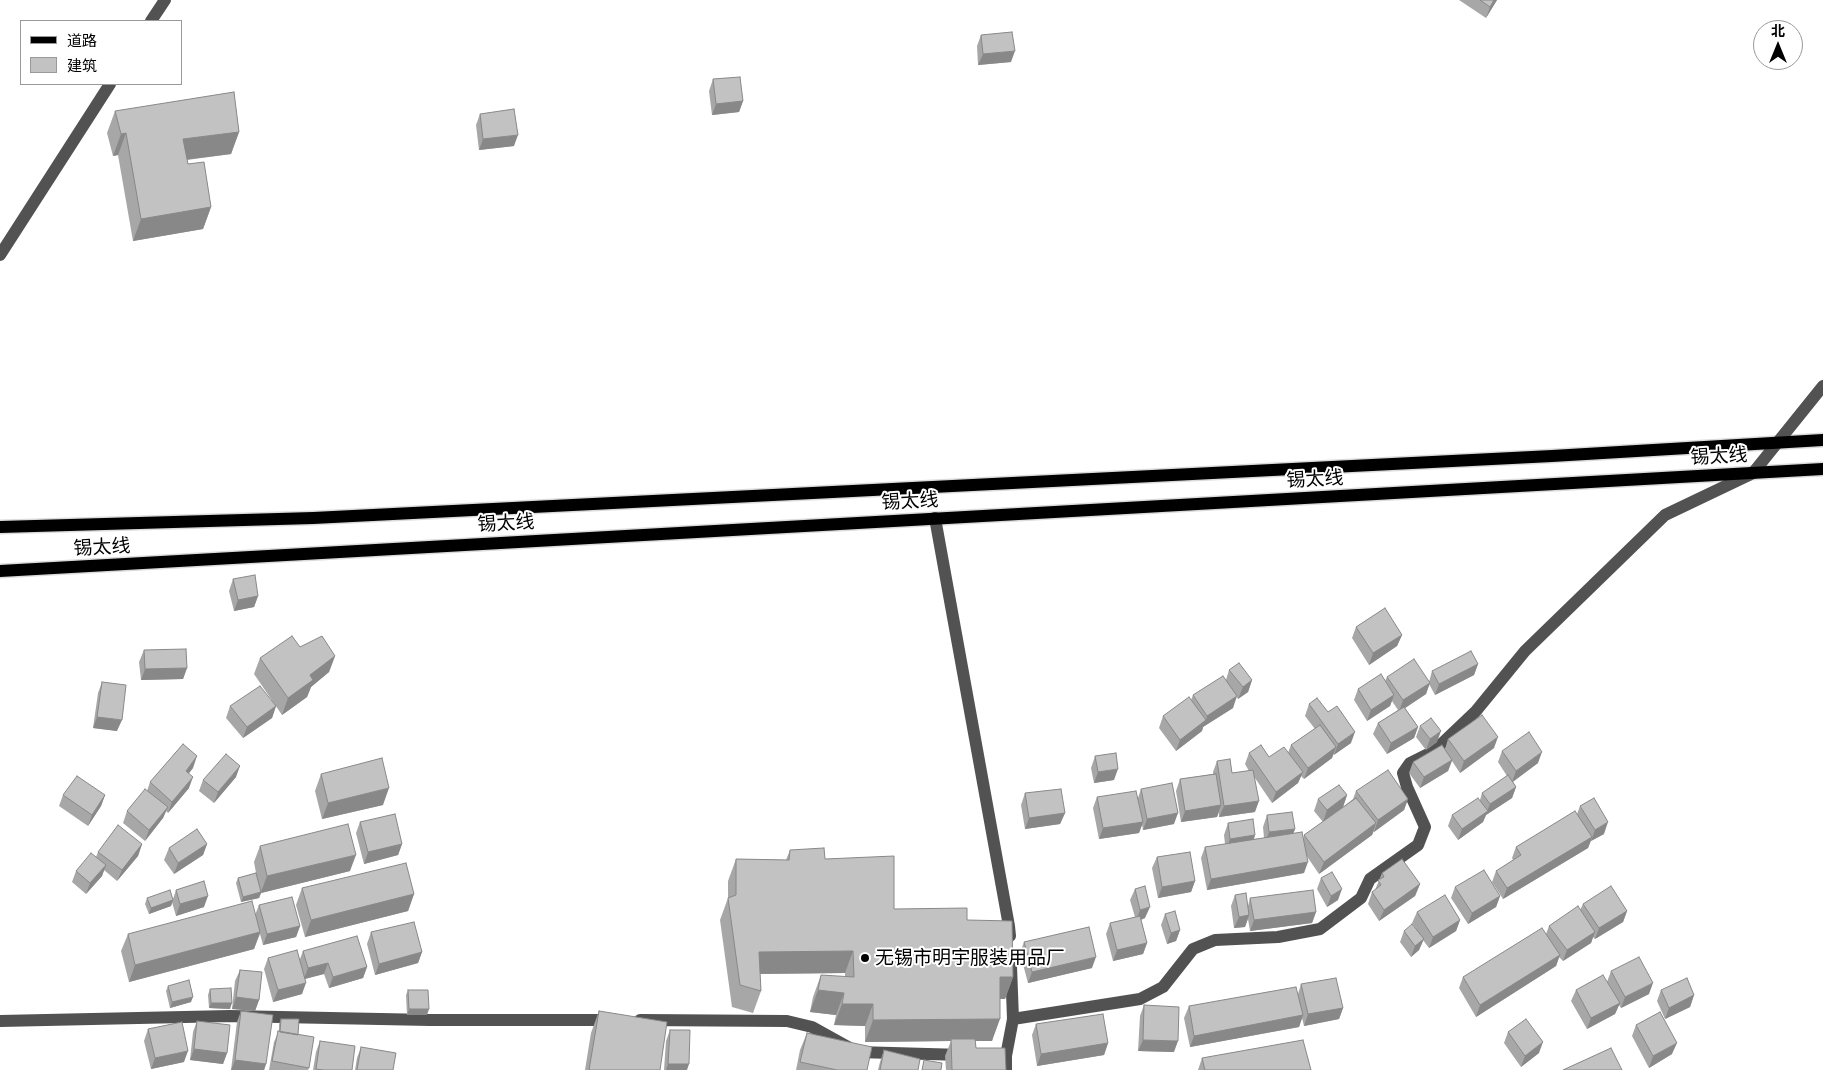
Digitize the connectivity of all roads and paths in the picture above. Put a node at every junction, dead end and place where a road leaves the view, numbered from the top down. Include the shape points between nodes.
1 (164, 0) edge
2 (152, 20) edge
3 (109, 85) edge
4 (0, 255) edge
5 (1823, 386) edge
6 (1823, 440) edge
7 (1779, 442) junction
8 (1823, 469) edge
9 (1753, 473) junction
10 (935, 518) junction
11 (0, 527) edge
12 (0, 571) edge
13 (1013, 1019) junction
14 (0, 1021) edge
15 (977, 1055) edge
16 (1006, 1070) edge

1 - 2 street
3 - 4 street
5 - 7 street
6 - 7 main road, 锡太线
7 - 9 street
7 - 11 main road, 锡太线 via 313,518
8 - 9 main road, 锡太线
9 - 10 main road, 锡太线
9 - 13 street via 1666,514 1525,651 1476,710 1434,751 1410,763 1403,773 1425,827 1418,845 1370,880 1361,898 1320,929 1278,937 1215,940 1193,948 1164,986 1140,999
10 - 12 main road, 锡太线
10 - 13 street via 1009,926
13 - 16 street via 1001,1056
14 - 15 street via 220,1016 787,1021 812,1027 857,1052

